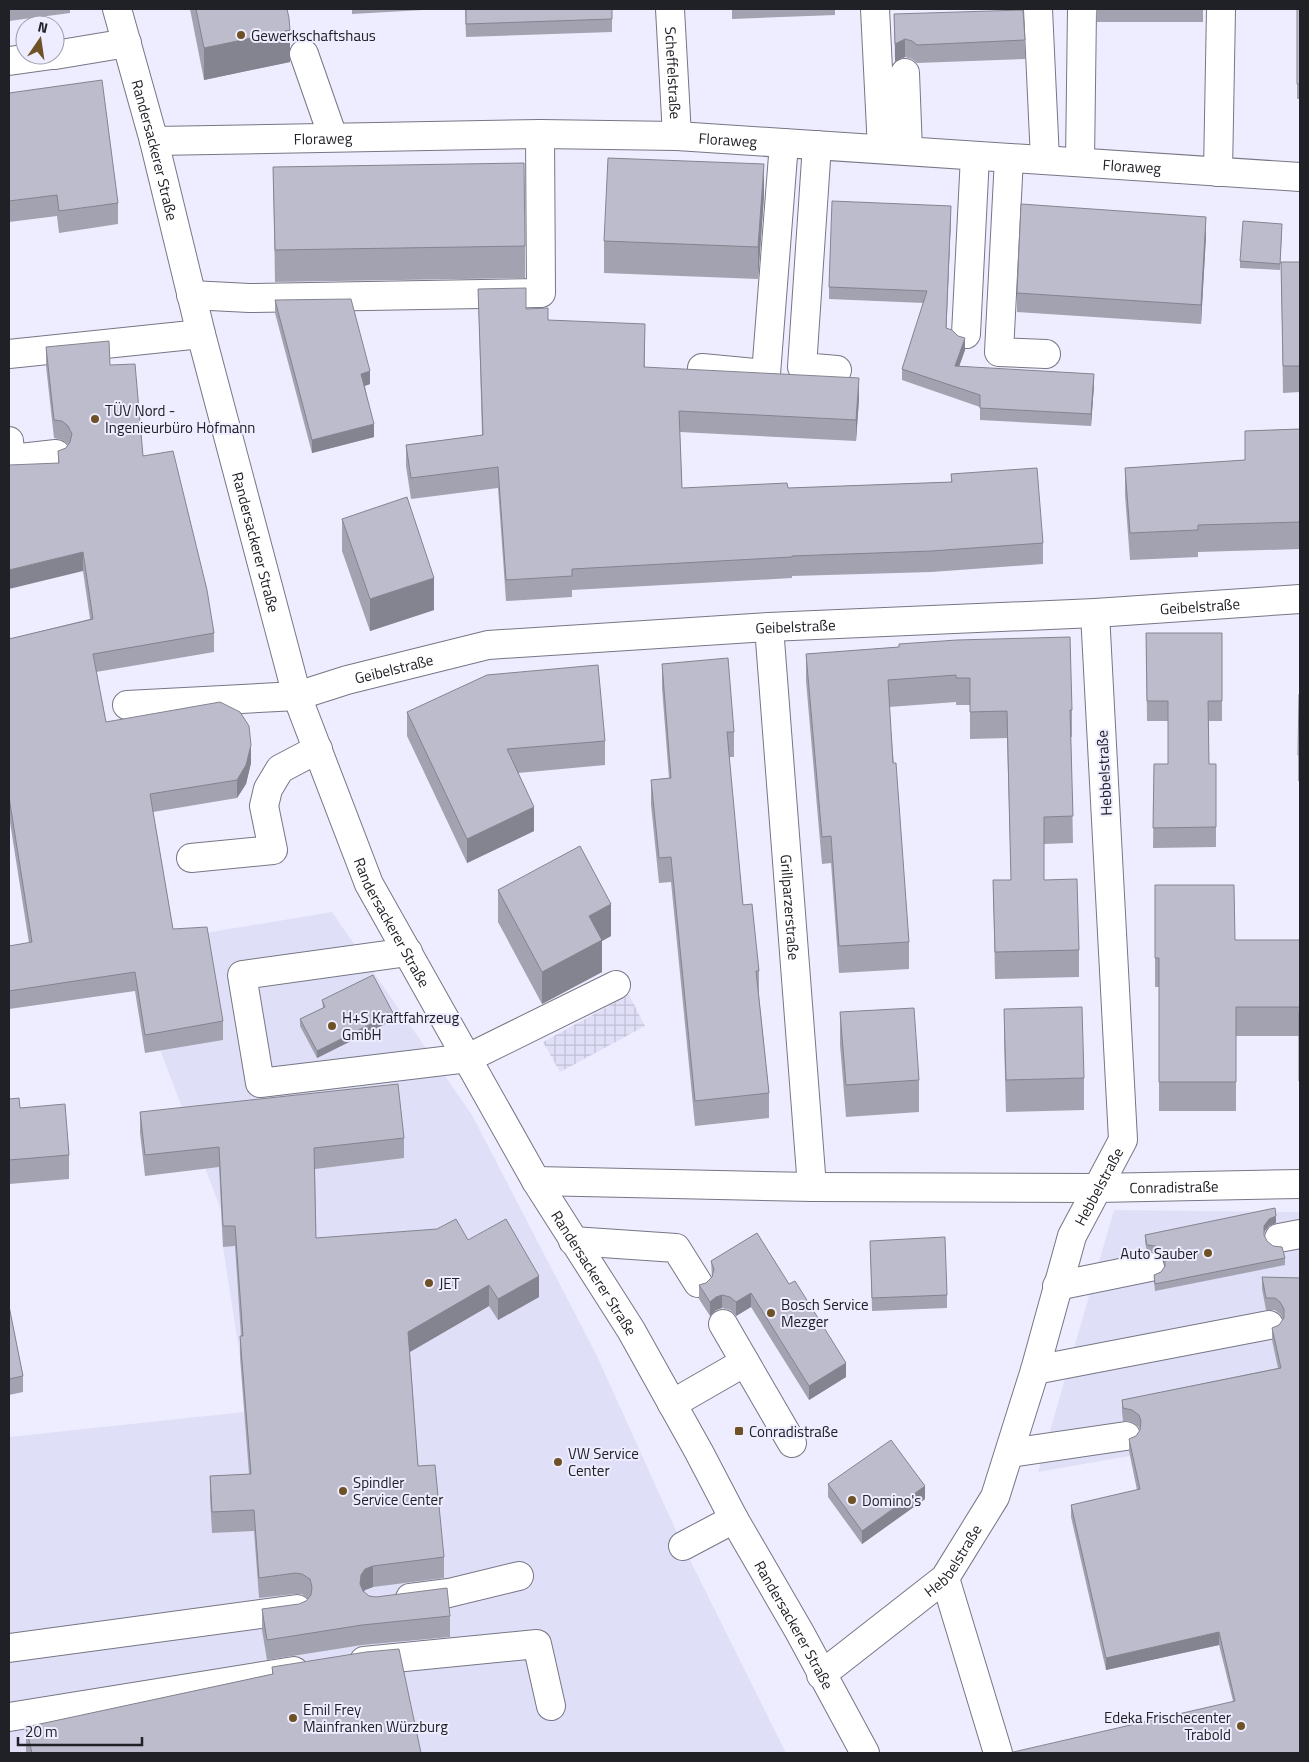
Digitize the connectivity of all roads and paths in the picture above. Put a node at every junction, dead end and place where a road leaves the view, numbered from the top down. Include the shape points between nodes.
1 (117, 9) edge
2 (670, 9) edge
3 (875, 9) edge
4 (1038, 9) edge
5 (1082, 9) edge
6 (1221, 9) edge
7 (127, 43) junction
8 (65, 53) edge
9 (304, 54) dead end
10 (905, 73) dead end
11 (540, 134) junction
12 (677, 136) junction
13 (333, 137) junction
14 (154, 141) junction
15 (784, 143) junction
16 (817, 145) junction
17 (895, 150) junction
18 (975, 156) junction
19 (1009, 158) junction
20 (1044, 160) junction
21 (1080, 162) junction
22 (1218, 172) junction
23 (1300, 177) edge
24 (191, 295) junction
25 (201, 334) junction
26 (966, 334) dead end
27 (9, 354) edge
28 (1046, 354) dead end
29 (702, 368) edge
30 (837, 370) dead end
31 (9, 441) edge
32 (56, 454) edge
33 (1300, 599) edge
34 (1095, 613) junction
35 (769, 628) junction
36 (297, 696) junction
37 (127, 705) dead end
38 (318, 749) junction
39 (191, 858) dead end
40 (408, 952) junction
41 (616, 985) dead end
42 (468, 1058) junction
43 (536, 1181) junction
44 (1300, 1184) edge
45 (812, 1187) junction
46 (1097, 1188) junction
47 (573, 1240) junction
48 (1150, 1267) dead end
49 (698, 1283) edge
50 (1057, 1286) junction
51 (723, 1324) dead end
52 (1269, 1325) dead end
53 (744, 1362) junction
54 (1035, 1370) junction
55 (672, 1404) junction
56 (1126, 1436) dead end
57 (792, 1443) dead end
58 (1010, 1453) junction
59 (734, 1519) junction
60 (683, 1546) dead end
61 (519, 1576) dead end
62 (945, 1578) junction
63 (384, 1601) edge
64 (298, 1609) edge
65 (9, 1648) edge
66 (344, 1664) edge
67 (315, 1668) edge
68 (821, 1675) junction
69 (551, 1706) dead end
70 (9, 1717) edge
71 (865, 1753) edge
72 (998, 1753) edge

1 - 7 street, Randersackerer Straße
2 - 12 street, Scheffelstraße
3 - 17 street
4 - 20 street
5 - 21 street
6 - 22 street
7 - 8 street
7 - 14 street, Randersackerer Straße
9 - 13 street
10 - 17 street
11 - 12 street, Floraweg
11 - 13 street, Floraweg
11 - 24 street via 541,293 248,298
12 - 15 street, Floraweg
13 - 14 street, Floraweg
14 - 24 street, Randersackerer Straße
15 - 16 street, Floraweg
15 - 29 street via 766,374
16 - 17 street, Floraweg
16 - 30 street via 802,368
17 - 18 street, Floraweg
18 - 19 street, Floraweg
18 - 26 street
19 - 20 street, Floraweg
19 - 28 street via 999,352
20 - 21 street, Floraweg
21 - 22 street, Floraweg
22 - 23 street, Floraweg
24 - 25 street, Randersackerer Straße
25 - 27 street
25 - 36 street, Randersackerer Straße
31 - 32 street via 11,459
33 - 34 street, Geibelstraße
34 - 35 street, Geibelstraße
34 - 46 street, Hebbelstraße via 1123,1140
35 - 36 street, Geibelstraße via 488,645 347,680
35 - 45 street, Grillparzerstraße
36 - 37 street, Geibelstraße
36 - 38 street, Randersackerer Straße
38 - 39 street via 280,769 268,789 264,806 273,850
38 - 40 street, Randersackerer Straße via 369,884
40 - 42 street, Randersackerer Straße
40 - 42 street via 242,975 260,1082
41 - 42 street
42 - 43 street, Randersackerer Straße
43 - 45 street, Conradistraße
43 - 47 street, Randersackerer Straße
44 - 46 street, Conradistraße
45 - 46 street, Conradistraße
46 - 50 street, Hebbelstraße via 1072,1236
47 - 49 street via 676,1248
47 - 55 street, Randersackerer Straße via 631,1330
48 - 50 street
50 - 54 street, Hebbelstraße
51 - 53 street
52 - 54 street
53 - 55 street
53 - 57 street
54 - 58 street, Hebbelstraße
55 - 59 street, Randersackerer Straße
56 - 58 street
58 - 62 street, Hebbelstraße via 996,1497
59 - 60 street
59 - 68 street, Randersackerer Straße
61 - 63 street via 449,1593
62 - 68 street, Hebbelstraße
62 - 72 street
64 - 65 street
66 - 69 street via 538,1644
67 - 70 street
68 - 71 street, Randersackerer Straße

